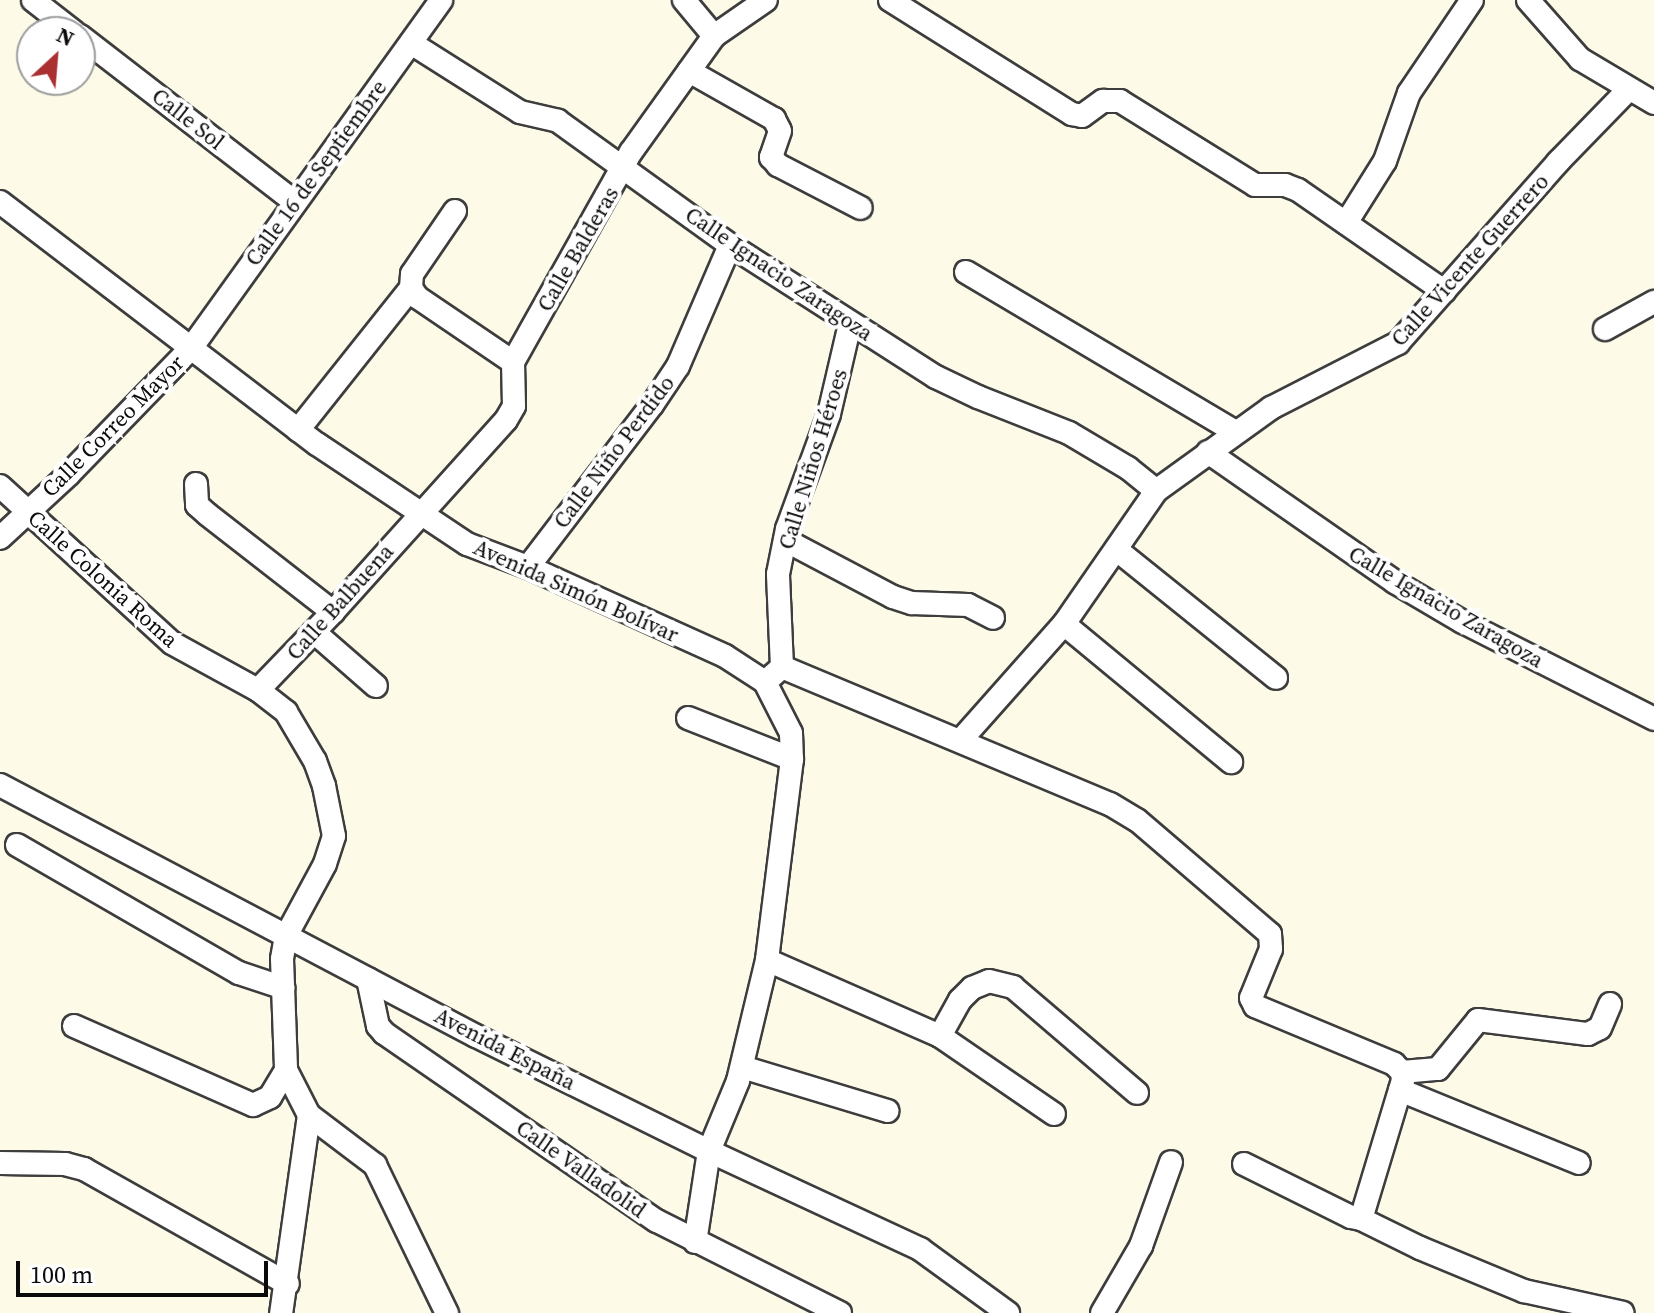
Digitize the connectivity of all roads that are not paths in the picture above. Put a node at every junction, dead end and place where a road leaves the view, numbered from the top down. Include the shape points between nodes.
1 (33, 0) edge
2 (441, 0) edge
3 (684, 0) edge
4 (766, 0) edge
5 (890, 0) edge
6 (1472, 0) edge
7 (1528, 0) edge
8 (54, 16) edge
9 (714, 36) junction
10 (411, 43) junction
11 (96, 48) edge
12 (689, 71) junction
13 (1628, 90) junction
14 (1654, 103) edge
15 (624, 168) junction
16 (0, 202) edge
17 (295, 202) junction
18 (861, 208) dead end
19 (455, 211) dead end
20 (1346, 223) junction
21 (730, 245) junction
22 (966, 272) dead end
23 (411, 288) junction
24 (1444, 291) junction
25 (1654, 302) edge
26 (850, 324) junction
27 (1605, 329) dead end
28 (192, 347) junction
29 (513, 362) junction
30 (298, 430) junction
31 (1235, 432) junction
32 (1208, 452) junction
33 (196, 484) dead end
34 (0, 486) edge
35 (1156, 491) junction
36 (27, 511) junction
37 (420, 513) junction
38 (0, 538) edge
39 (785, 540) junction
40 (1117, 550) junction
41 (528, 567) junction
42 (333, 612) junction
43 (993, 618) dead end
44 (1064, 624) junction
45 (314, 632) junction
46 (774, 675) junction
47 (1276, 678) dead end
48 (376, 686) dead end
49 (258, 690) junction
50 (688, 718) dead end
51 (1654, 719) edge
52 (960, 741) junction
53 (792, 759) junction
54 (1231, 762) dead end
55 (0, 785) edge
56 (17, 845) dead end
57 (286, 936) junction
58 (767, 960) junction
59 (368, 979) junction
60 (284, 988) junction
61 (1610, 1004) dead end
62 (74, 1026) dead end
63 (940, 1036) junction
64 (742, 1067) junction
65 (286, 1070) junction
66 (1401, 1081) junction
67 (1137, 1093) dead end
68 (888, 1111) dead end
69 (1054, 1114) dead end
70 (309, 1115) junction
71 (709, 1151) junction
72 (1171, 1162) dead end
73 (0, 1163) edge
74 (1579, 1163) dead end
75 (1244, 1164) dead end
76 (1361, 1219) junction
77 (695, 1242) junction
78 (288, 1284) junction
79 (281, 1313) edge
80 (447, 1313) edge
81 (840, 1313) edge
82 (1008, 1313) edge
83 (1102, 1313) edge
84 (1623, 1313) edge

1 - 8 street
2 - 10 street, Calle 16 de Septiembre
3 - 9 street
4 - 9 street, Calle Balderas
5 - 20 street via 1072,114 1082,116 1103,101 1120,101 1255,185 1298,190
6 - 20 street via 1409,93 1385,161
7 - 13 street via 1580,59
9 - 12 street, Calle Balderas
10 - 15 street, Calle Ignacio Zaragoza via 520,112 558,121
10 - 17 street, Calle 16 de Septiembre
11 - 17 street, Calle Sol
12 - 15 street, Calle Balderas
12 - 18 street via 774,119 780,131 771,157 778,165
13 - 14 street
13 - 24 street, Calle Vicente Guerrero
15 - 21 street, Calle Ignacio Zaragoza
15 - 29 street, Calle Balderas
16 - 28 street, Avenida Simón Bolívar
17 - 28 street, Calle 16 de Septiembre
19 - 23 street via 412,274
20 - 24 street
21 - 26 street, Calle Ignacio Zaragoza
21 - 41 street, Calle Niño Perdido via 678,366
22 - 31 street
23 - 29 street
23 - 30 street
24 - 31 street, Calle Vicente Guerrero via 1398,343 1329,376
25 - 27 street
26 - 35 street, Calle Ignacio Zaragoza via 959,388 1069,433
26 - 39 street, Calle Niños Héroes via 829,414
28 - 30 street, Avenida Simón Bolívar
28 - 36 street, Calle Correo Mayor
29 - 37 street via 514,406 506,420
30 - 37 street, Avenida Simón Bolívar
31 - 32 street, Calle Vicente Guerrero
32 - 35 street, Calle Vicente Guerrero
32 - 51 street, Calle Ignacio Zaragoza via 1395,582
33 - 42 street via 197,505
34 - 36 street, Calle Colonia Roma
35 - 40 street, Calle Vicente Guerrero
36 - 38 street, Calle Correo Mayor
36 - 49 street, Calle Colonia Roma via 172,643
37 - 41 street, Avenida Simón Bolívar via 467,544
37 - 42 street, Calle Balbuena
39 - 43 street via 893,597 968,605
39 - 46 street, Calle Niños Héroes via 778,574
40 - 44 street, Calle Vicente Guerrero
40 - 47 street
41 - 46 street, Avenida Simón Bolívar
42 - 45 street, Calle Balbuena
44 - 52 street, Calle Vicente Guerrero
44 - 54 street
45 - 48 street
45 - 49 street, Calle Balbuena
46 - 52 street, Avenida Simón Bolívar
46 - 53 street, Avenida Simón Bolívar via 791,733
49 - 57 street, Calle Colonia Roma via 286,712 315,761 333,826 325,864
50 - 53 street
52 - 66 street, Avenida Simón Bolívar via 1137,820 1270,934 1271,949 1251,998 1255,1006 1394,1064
53 - 58 street, Avenida Simón Bolívar
55 - 57 street, Avenida España
56 - 60 street via 239,973
57 - 59 street, Avenida España
57 - 60 street
58 - 63 street
58 - 64 street, Avenida Simón Bolívar
59 - 71 street, Avenida España
59 - 77 street, Calle Valladolid via 384,1033
60 - 65 street
61 - 66 street via 1600,1028 1588,1034 1478,1020 1438,1069
62 - 65 street via 253,1105 270,1097
63 - 67 street via 972,988 989,981 1013,987
63 - 69 street
64 - 68 street
64 - 71 street, Avenida Simón Bolívar
65 - 70 street
66 - 74 street
66 - 76 street
70 - 78 street
70 - 80 street via 375,1165
71 - 77 street, Avenida Simón Bolívar
71 - 82 street, Avenida España via 920,1249
72 - 83 street via 1141,1246
73 - 78 street via 84,1169
75 - 76 street
76 - 84 street via 1524,1291
77 - 81 street, Calle Valladolid
78 - 79 street

